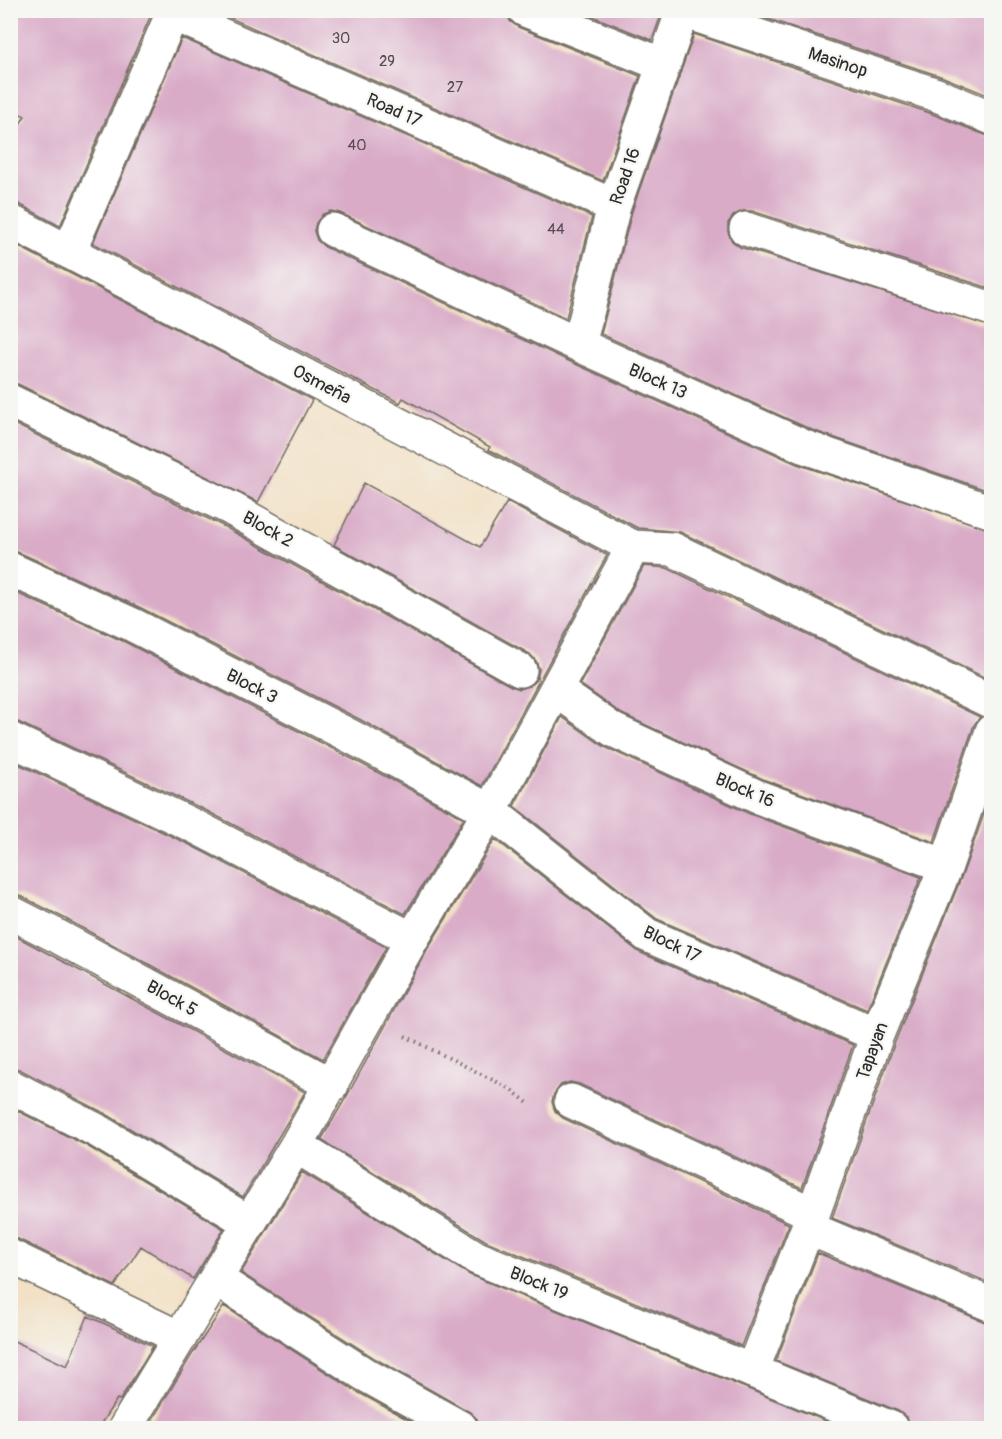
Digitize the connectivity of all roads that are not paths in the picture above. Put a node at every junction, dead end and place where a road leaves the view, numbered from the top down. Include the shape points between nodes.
1 (525, 10) edge
2 (683, 11) edge
3 (174, 12) edge
4 (664, 65) junction
5 (992, 118) edge
6 (614, 206) junction
7 (10, 221) edge
8 (746, 229) dead end
9 (333, 230) dead end
10 (69, 252) junction
11 (992, 309) edge
12 (579, 345) junction
13 (10, 401) edge
14 (992, 512) edge
15 (633, 547) junction
16 (10, 569) edge
17 (520, 670) dead end
18 (556, 690) junction
19 (992, 702) edge
20 (992, 731) edge
21 (10, 739) edge
22 (985, 775) edge
23 (490, 811) junction
24 (946, 866) junction
25 (10, 912) edge
26 (412, 939) junction
27 (877, 1035) junction
28 (10, 1086) edge
29 (332, 1086) junction
30 (571, 1101) dead end
31 (296, 1146) junction
32 (811, 1221) junction
33 (250, 1223) junction
34 (10, 1256) edge
35 (216, 1280) junction
36 (992, 1305) edge
37 (180, 1338) junction
38 (752, 1371) junction
39 (125, 1428) edge
40 (460, 1428) edge
41 (891, 1428) edge

1 - 4 street
2 - 4 street, Road 16
2 - 5 street, Masinop via 937,95
3 - 6 street, Road 17
3 - 10 street
4 - 6 street, Road 16
6 - 12 street, Road 16
7 - 10 street, Osmeña
8 - 11 street
9 - 12 street, Block 13
10 - 15 street, Osmeña
12 - 14 street, Block 13 via 806,447
13 - 17 street, Block 2 via 232,509
15 - 18 street
15 - 19 street via 672,549
16 - 23 street, Block 3 via 133,625
18 - 23 street
18 - 24 street, Block 16 via 613,730 758,797
20 - 22 street, Tapayan
21 - 26 street via 198,828
22 - 24 street, Tapayan
23 - 26 street
23 - 27 street, Block 17 via 646,934
24 - 27 street, Tapayan
25 - 29 street, Block 5
26 - 29 street
27 - 32 street, Tapayan
28 - 33 street via 96,1130
29 - 31 street
30 - 32 street
31 - 33 street
31 - 38 street, Block 19 via 477,1258
32 - 36 street
32 - 38 street, Tapayan
33 - 35 street
34 - 37 street
35 - 37 street
35 - 40 street via 364,1374
37 - 39 street
38 - 41 street, Block 19

